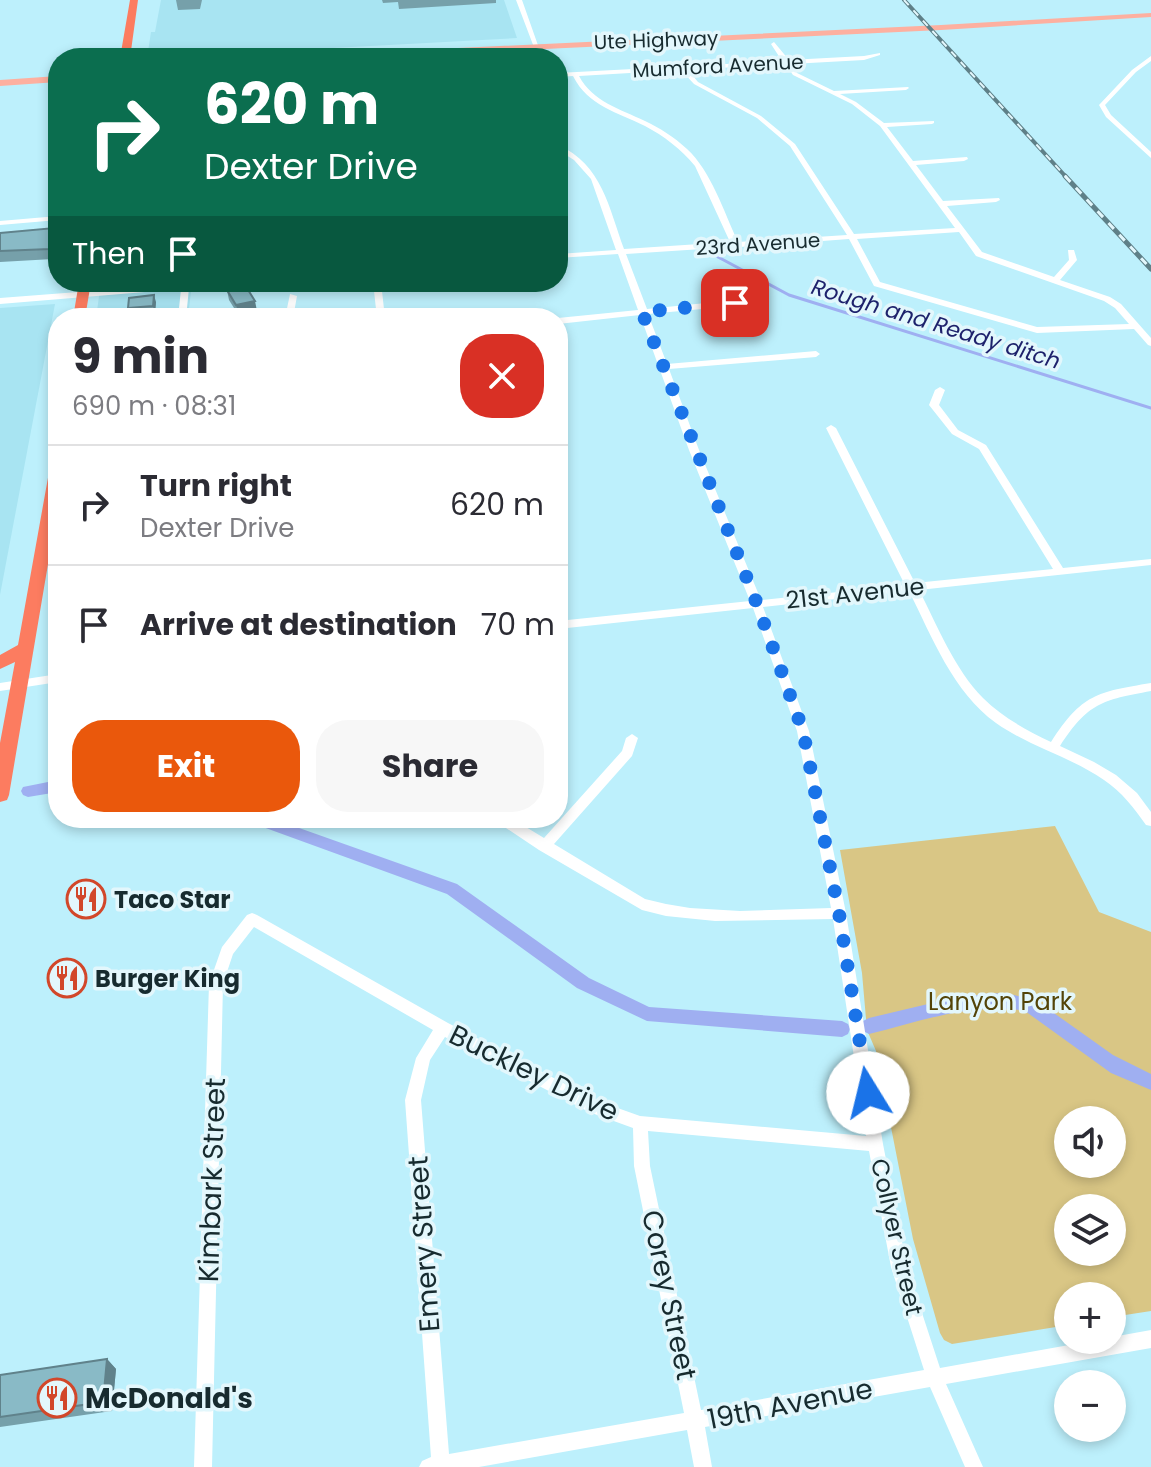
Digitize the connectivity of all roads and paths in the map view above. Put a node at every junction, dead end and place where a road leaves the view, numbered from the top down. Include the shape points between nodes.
1 (134, 0) edge
2 (519, 0) edge
3 (1151, 15) edge
4 (774, 44) dead end
5 (126, 48) edge
6 (537, 48) joint
7 (878, 54) dead end
8 (1151, 58) edge
9 (786, 62) junction
10 (683, 68) junction
11 (48, 74) edge
12 (568, 74) edge
13 (575, 74) junction
14 (0, 76) edge
15 (48, 80) edge
16 (0, 83) edge
17 (906, 88) dead end
18 (836, 92) junction
19 (932, 122) dead end
20 (882, 125) junction
21 (1140, 146) junction
22 (1151, 146) edge
23 (568, 153) edge
24 (1151, 156) edge
25 (964, 159) dead end
26 (911, 163) junction
27 (996, 200) dead end
28 (940, 204) junction
29 (48, 219) edge
30 (0, 223) edge
31 (958, 230) junction
32 (852, 237) junction
33 (736, 246) junction
34 (620, 251) junction
35 (1071, 252) dead end
36 (568, 255) edge
37 (1055, 281) junction
38 (58, 292) edge
39 (293, 296) dead end
40 (0, 301) edge
41 (735, 303) dead end
42 (291, 308) edge
43 (642, 312) junction
44 (568, 320) edge
45 (1136, 326) junction
46 (1151, 343) edge
47 (816, 354) dead end
48 (663, 367) junction
49 (940, 390) dead end
50 (831, 428) dead end
51 (48, 521) edge
52 (1149, 566) edge
53 (1060, 571) junction
54 (912, 587) junction
55 (757, 604) junction
56 (568, 624) edge
57 (27, 647) junction
58 (0, 663) edge
59 (48, 679) edge
60 (0, 680) edge
61 (21, 682) junction
62 (0, 687) edge
63 (1151, 687) edge
64 (7, 709) edge
65 (632, 738) dead end
66 (1054, 746) junction
67 (0, 795) edge
68 (568, 819) edge
69 (1151, 821) edge
70 (516, 828) edge
71 (560, 828) edge
72 (544, 846) junction
73 (839, 913) junction
74 (265, 927) joint
75 (443, 1028) junction
76 (640, 1123) junction
77 (875, 1144) junction
78 (1151, 1339) edge
79 (935, 1378) junction
80 (694, 1422) junction
81 (436, 1466) edge
82 (203, 1467) edge
83 (703, 1467) edge
84 (974, 1467) edge

1 - 5 highway
2 - 6 street
3 - 6 main road, Ute Highway
4 - 9 street
7 - 9 street, Mumford Avenue
8 - 21 street via 1102,105
9 - 10 street, Mumford Avenue
9 - 18 street via 795,74
10 - 13 street, Mumford Avenue
10 - 32 street via 696,83 759,117 793,145
11 - 14 main road
12 - 13 street, Mumford Avenue
13 - 33 street via 591,97 655,129 690,154
15 - 16 main road
17 - 18 street
18 - 20 street
19 - 20 street
20 - 26 street
21 - 22 street
21 - 24 street
23 - 34 street, Collyer Street via 594,178
25 - 26 street
26 - 28 street
27 - 28 street
28 - 31 street
29 - 30 street
31 - 32 street, 23rd Avenue
31 - 37 street via 988,260
32 - 33 street, 23rd Avenue
32 - 45 street via 877,284 1037,330
33 - 34 street, 23rd Avenue
34 - 36 street, 23rd Avenue
34 - 43 street, Collyer Street
35 - 37 street via 1073,260
37 - 45 street via 1107,299
38 - 40 street
39 - 42 street
41 - 43 street
43 - 44 street
43 - 48 street, Collyer Street
45 - 46 street
47 - 48 street
48 - 55 street, Collyer Street
49 - 53 street via 937,411 955,432 983,447
50 - 54 street
51 - 57 highway
52 - 53 street, 21st Avenue
53 - 54 street, 21st Avenue
54 - 55 street, 21st Avenue
54 - 66 street via 977,700 1021,733
55 - 56 street, 21st Avenue
55 - 73 street, Collyer Street via 803,731
57 - 58 highway
57 - 61 highway
59 - 61 street
60 - 61 street
61 - 62 street
61 - 64 highway
63 - 66 street via 1086,703
64 - 67 highway
65 - 68 street via 628,753
66 - 69 street via 1121,785
70 - 72 street
71 - 72 street
72 - 73 street via 659,909 695,916
73 - 77 street, Collyer Street
74 - 75 street, Buckley Drive
74 - 82 street, Kimbark Street via 252,919 227,951 216,984
75 - 76 street, Buckley Drive via 594,1107
75 - 81 street, Emery Street via 423,1058 413,1100
76 - 77 street, Buckley Drive
76 - 80 street, Corey Street via 642,1166
77 - 79 street, Collyer Street via 899,1267
78 - 79 street, 19th Avenue
79 - 80 street, 19th Avenue
79 - 84 street, Collyer Street
80 - 81 street, 19th Avenue
80 - 83 street, Corey Street

